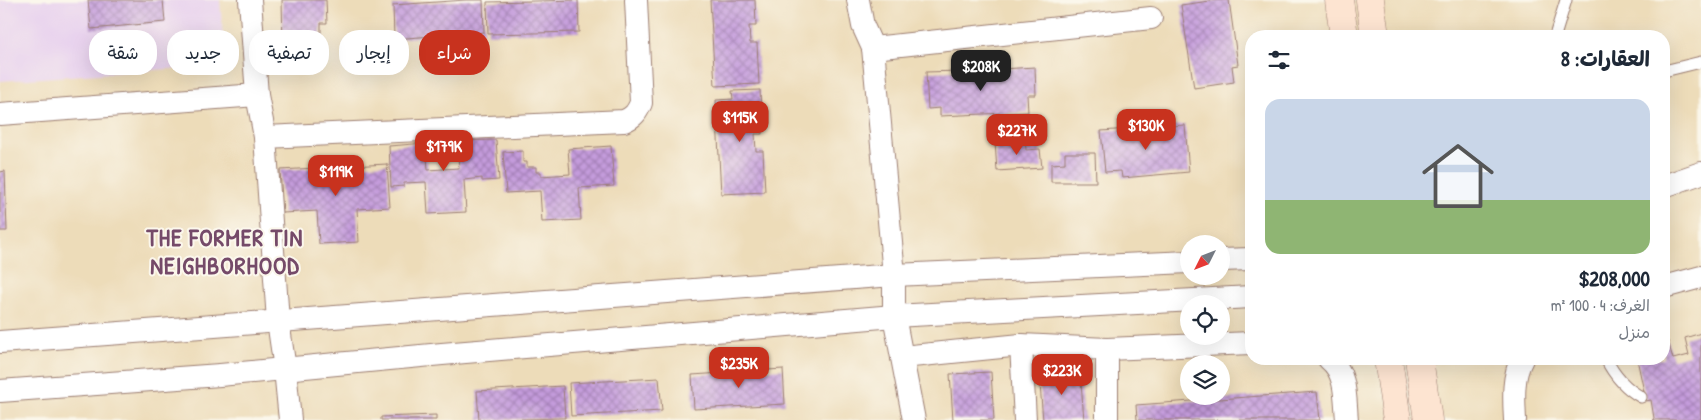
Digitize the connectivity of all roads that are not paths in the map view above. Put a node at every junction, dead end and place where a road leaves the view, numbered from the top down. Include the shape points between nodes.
1 (250, 0) edge
2 (636, 0) edge
3 (858, 0) edge
4 (1339, 0) edge
5 (1370, 0) edge
6 (1566, 0) edge
7 (1150, 18) dead end
8 (1343, 30) edge
9 (1374, 30) edge
10 (1557, 30) edge
11 (873, 48) junction
12 (1701, 62) edge
13 (1670, 70) edge
14 (257, 95) junction
15 (0, 114) edge
16 (265, 137) junction
17 (1701, 173) edge
18 (1670, 184) edge
19 (1245, 259) edge
20 (1230, 260) edge
21 (1180, 262) edge
22 (894, 275) junction
23 (1701, 277) edge
24 (1670, 285) edge
25 (1245, 297) edge
26 (894, 316) junction
27 (278, 321) junction
28 (0, 342) edge
29 (1245, 343) edge
30 (1021, 344) junction
31 (1107, 349) junction
32 (902, 357) junction
33 (1335, 365) edge
34 (1389, 365) edge
35 (1420, 365) edge
36 (1519, 365) edge
37 (1609, 365) edge
38 (285, 369) junction
39 (0, 391) edge
40 (1641, 396) dead end
41 (290, 420) edge
42 (914, 420) edge
43 (1025, 420) edge
44 (1107, 420) edge
45 (1347, 420) edge
46 (1397, 420) edge
47 (1428, 420) edge
48 (1516, 420) edge

1 - 14 street
2 - 16 street via 641,102 632,118 624,121
3 - 11 street via 863,26
4 - 8 main road
5 - 9 main road
6 - 10 lane
7 - 11 street
11 - 22 street
12 - 13 lane
14 - 15 street
14 - 16 street
16 - 27 street
17 - 18 street
19 - 20 street
21 - 22 street
22 - 26 street
22 - 27 street
23 - 24 street
25 - 26 street
26 - 32 street
26 - 38 street
27 - 28 street
27 - 38 street
29 - 31 street
30 - 31 street
30 - 32 street
30 - 43 street
31 - 44 street
32 - 42 street
33 - 45 street via 1343,380
34 - 46 main road
35 - 47 main road
36 - 48 street via 1514,389
37 - 40 lane via 1622,383
38 - 39 street
38 - 41 street

